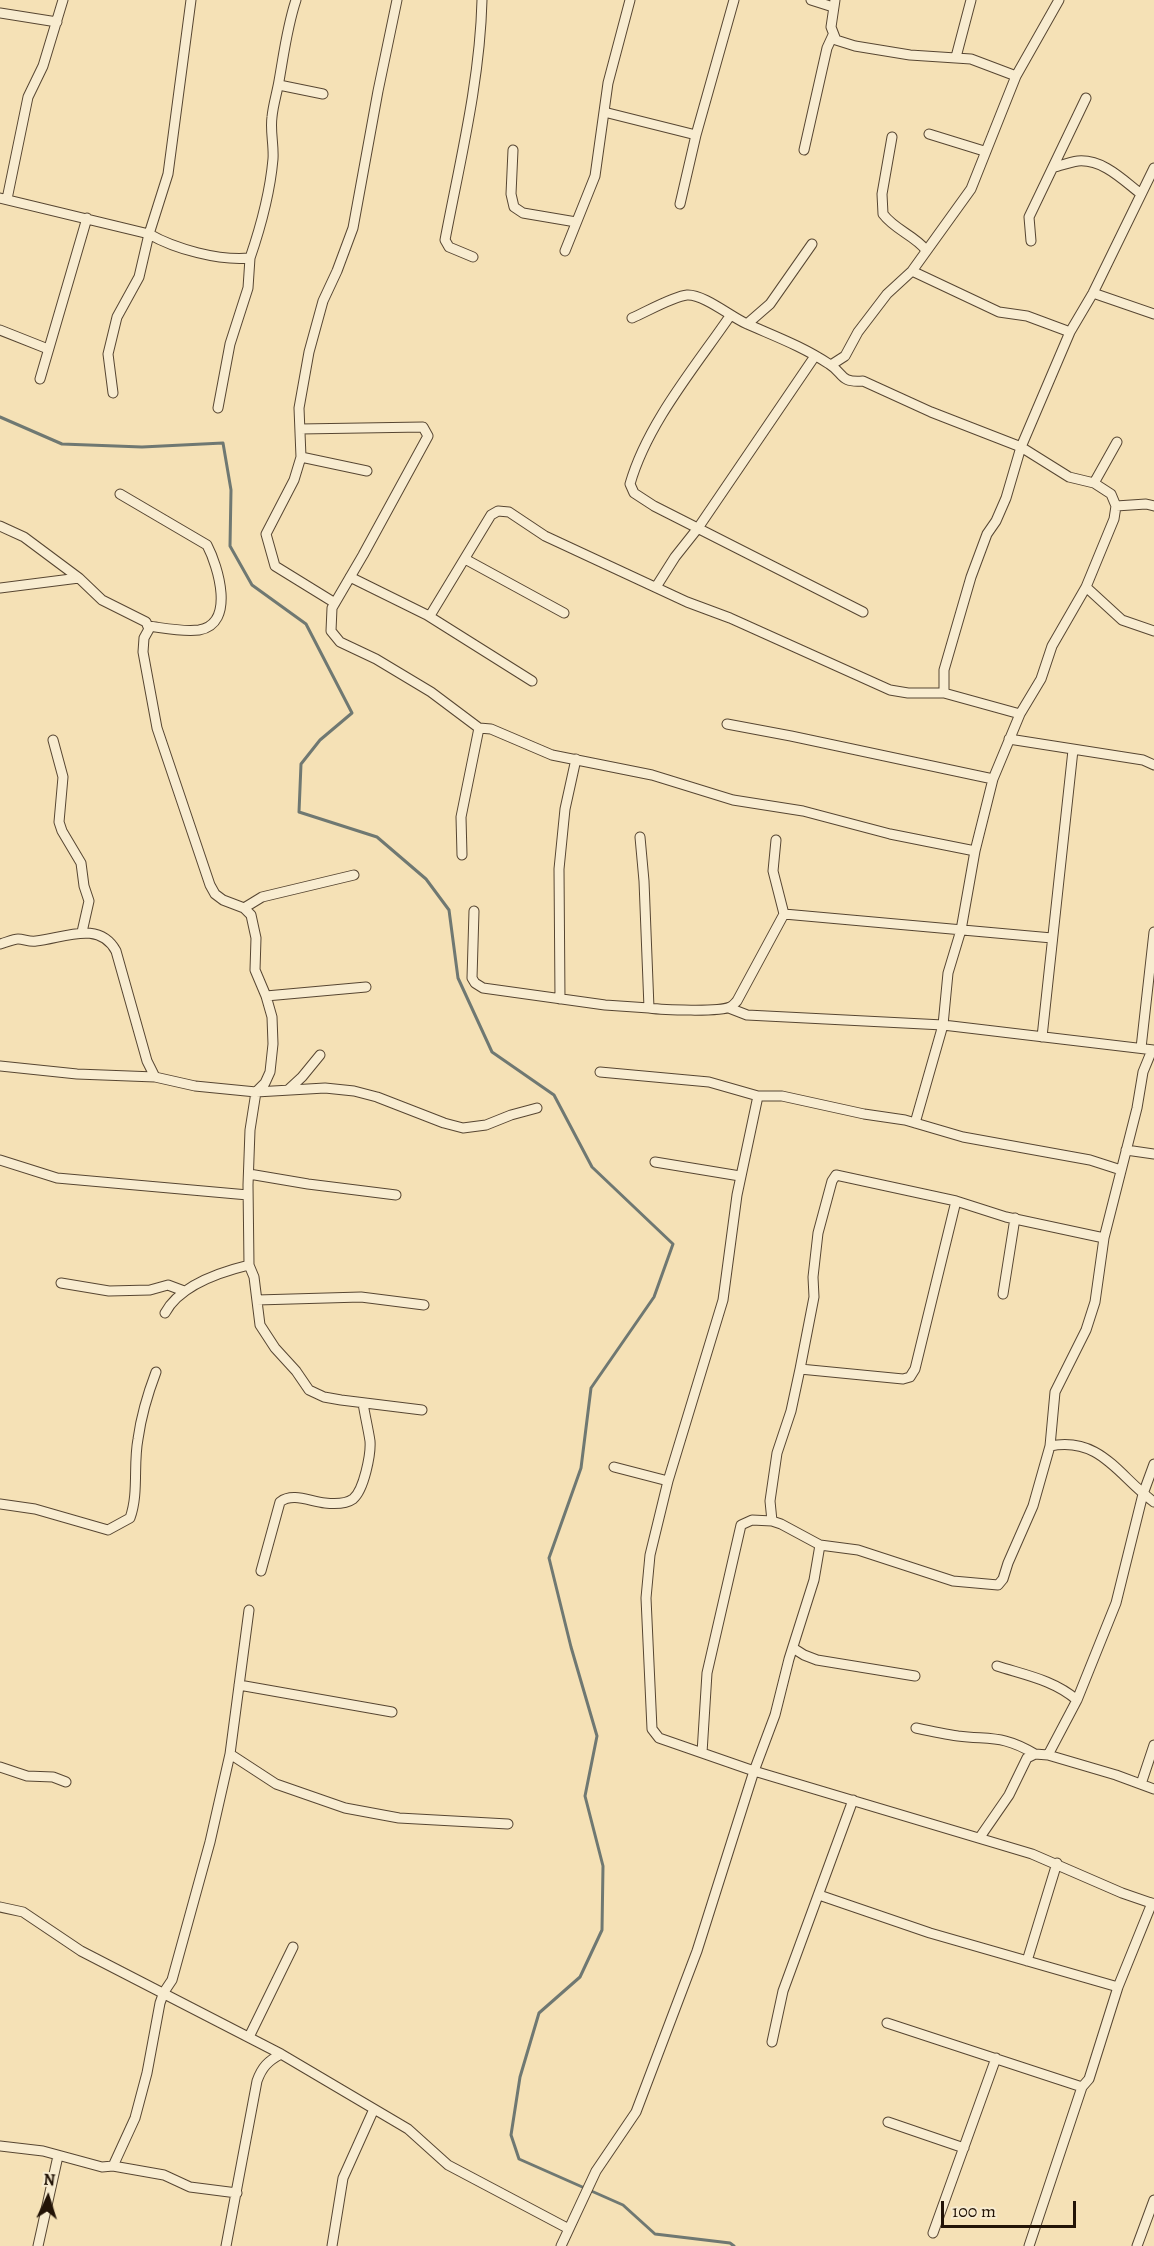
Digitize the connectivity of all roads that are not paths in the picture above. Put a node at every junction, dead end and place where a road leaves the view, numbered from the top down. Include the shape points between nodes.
1 (63, 0) edge
2 (191, 0) edge
3 (296, 0) edge
4 (397, 0) edge
5 (482, 0) edge
6 (630, 0) edge
7 (734, 0) edge
8 (811, 0) edge
9 (971, 0) edge
10 (1059, 0) edge
11 (834, 3) edge
12 (0, 13) edge
13 (57, 22) junction
14 (833, 35) junction
15 (956, 57) junction
16 (1016, 76) junction
17 (279, 85) junction
18 (323, 94) dead end
19 (1086, 98) dead end
20 (604, 112) junction
21 (929, 134) dead end
22 (696, 135) junction
23 (892, 137) dead end
24 (513, 150) dead end
25 (804, 150) dead end
26 (984, 151) junction
27 (1055, 167) junction
28 (1154, 168) edge
29 (1141, 194) junction
30 (3, 199) edge
31 (680, 204) dead end
32 (87, 218) junction
33 (576, 222) junction
34 (149, 234) junction
35 (1031, 241) dead end
36 (812, 244) dead end
37 (926, 250) junction
38 (564, 251) dead end
39 (473, 257) dead end
40 (249, 258) junction
41 (912, 271) junction
42 (1093, 293) junction
43 (1154, 314) edge
44 (730, 316) junction
45 (632, 318) dead end
46 (747, 324) junction
47 (0, 330) edge
48 (1070, 332) junction
49 (48, 349) junction
50 (815, 356) junction
51 (831, 365) junction
52 (40, 379) dead end
53 (114, 393) dead end
54 (218, 408) dead end
55 (300, 429) junction
56 (1117, 442) dead end
57 (1021, 447) junction
58 (301, 457) junction
59 (367, 471) dead end
60 (1094, 483) junction
61 (120, 494) dead end
62 (1116, 506) junction
63 (1154, 506) edge
64 (0, 526) edge
65 (698, 528) junction
66 (465, 559) junction
67 (350, 577) junction
68 (79, 578) junction
69 (657, 587) junction
70 (1086, 587) junction
71 (0, 588) edge
72 (335, 603) junction
73 (863, 612) dead end
74 (564, 613) dead end
75 (427, 615) junction
76 (148, 626) junction
77 (1154, 631) edge
78 (532, 681) dead end
79 (944, 693) junction
80 (1020, 714) junction
81 (728, 724) dead end
82 (479, 728) junction
83 (1009, 739) junction
84 (53, 740) dead end
85 (1073, 750) junction
86 (576, 759) junction
87 (1154, 765) edge
88 (993, 779) junction
89 (640, 837) dead end
90 (776, 840) dead end
91 (975, 851) junction
92 (462, 855) dead end
93 (354, 875) dead end
94 (244, 908) junction
95 (474, 911) dead end
96 (784, 914) junction
97 (961, 930) junction
98 (82, 932) junction
99 (1154, 932) edge
100 (1052, 938) junction
101 (2, 942) edge
102 (366, 987) dead end
103 (266, 996) junction
104 (560, 999) junction
105 (649, 1008) junction
106 (729, 1008) junction
107 (943, 1024) junction
108 (1042, 1036) junction
109 (1141, 1048) junction
110 (1153, 1050) edge
111 (320, 1054) dead end
112 (0, 1065) edge
113 (600, 1072) dead end
114 (155, 1077) junction
115 (289, 1089) junction
116 (256, 1092) junction
117 (758, 1096) junction
118 (537, 1108) dead end
119 (915, 1123) junction
120 (1126, 1150) junction
121 (1154, 1154) edge
122 (0, 1160) edge
123 (655, 1162) dead end
124 (1121, 1170) junction
125 (249, 1174) junction
126 (740, 1176) junction
127 (396, 1195) dead end
128 (248, 1196) junction
129 (956, 1201) junction
130 (1015, 1218) junction
131 (1104, 1238) junction
132 (249, 1265) junction
133 (62, 1283) dead end
134 (184, 1291) junction
135 (1003, 1294) dead end
136 (257, 1300) junction
137 (424, 1305) dead end
138 (165, 1312) dead end
139 (800, 1369) junction
140 (156, 1372) dead end
141 (363, 1404) junction
142 (422, 1410) dead end
143 (1050, 1446) junction
144 (1154, 1464) edge
145 (614, 1467) dead end
146 (668, 1481) junction
147 (1143, 1494) junction
148 (1154, 1502) edge
149 (0, 1504) edge
150 (772, 1521) junction
151 (820, 1545) junction
152 (261, 1571) dead end
153 (249, 1610) dead end
154 (793, 1648) junction
155 (997, 1666) dead end
156 (915, 1676) dead end
157 (239, 1685) junction
158 (1077, 1700) junction
159 (392, 1712) dead end
160 (916, 1728) dead end
161 (1154, 1745) edge
162 (702, 1753) junction
163 (230, 1754) junction
164 (1035, 1754) junction
165 (1048, 1755) junction
166 (0, 1767) edge
167 (754, 1771) junction
168 (66, 1782) dead end
169 (1141, 1784) junction
170 (1154, 1789) edge
171 (853, 1800) junction
172 (508, 1824) dead end
173 (980, 1837) junction
174 (1057, 1863) junction
175 (819, 1895) junction
176 (1153, 1903) edge
177 (0, 1907) edge
178 (293, 1947) dead end
179 (1027, 1961) junction
180 (1118, 1987) junction
181 (164, 1992) junction
182 (887, 2023) dead end
183 (249, 2037) junction
184 (772, 2042) dead end
185 (281, 2054) junction
186 (996, 2058) junction
187 (1082, 2087) junction
188 (374, 2109) junction
189 (888, 2122) dead end
190 (0, 2146) edge
191 (964, 2148) junction
192 (58, 2156) junction
193 (113, 2166) junction
194 (237, 2193) junction
195 (1154, 2200) edge
196 (569, 2229) junction
197 (933, 2233) dead end
198 (41, 2245) edge
199 (226, 2246) edge
200 (332, 2246) edge
201 (561, 2246) edge
202 (1029, 2246) edge
203 (1137, 2246) edge

1 - 13 street
2 - 34 street via 168,174
3 - 17 street via 288,24
4 - 55 street via 352,228 323,302 309,352
5 - 39 street via 473,88 446,240 449,247
6 - 20 street
7 - 22 street
8 - 11 street
9 - 15 street
10 - 16 street
11 - 14 street
12 - 13 street
13 - 30 street via 28,97
14 - 15 street via 836,40 855,46
14 - 25 street
15 - 16 street
16 - 26 street
17 - 18 street
17 - 40 street via 271,120 273,157 269,185
19 - 27 street
20 - 22 street
20 - 33 street via 595,176
21 - 26 street
22 - 31 street
23 - 37 street via 882,194 883,214
24 - 33 street via 514,207 523,213
26 - 37 street via 970,189
27 - 29 street via 1080,161 1096,164
27 - 35 street via 1029,217
28 - 29 street
29 - 42 street
30 - 32 street
32 - 34 street
32 - 49 street
33 - 38 street
34 - 40 street via 163,242 217,256
34 - 53 street via 139,277 117,317 108,354
36 - 46 street via 770,304
37 - 41 street
40 - 54 street via 248,288 230,344
41 - 48 street via 999,312 1027,316
41 - 51 street via 887,294 845,356
42 - 43 street
42 - 48 street
44 - 45 street via 689,295
44 - 46 street
44 - 65 street via 658,423 639,455 630,484 634,493 654,506
46 - 50 street
47 - 49 street
48 - 57 street
49 - 52 street
50 - 51 street
50 - 65 street
51 - 57 street via 841,377 863,381
55 - 58 street
55 - 67 street via 427,431 428,436
56 - 60 street
57 - 60 street via 1069,477
57 - 79 street via 1006,498 971,577 944,670
58 - 59 street
58 - 72 street via 294,480 266,534 267,544 275,566
60 - 62 street via 1111,494
61 - 76 street via 207,545 223,596 214,622 202,630
62 - 63 street
62 - 70 street
64 - 68 street via 24,537
65 - 69 street
65 - 73 street
66 - 69 street via 491,515 504,511 545,536
66 - 74 street
66 - 75 street via 434,611
67 - 72 street
67 - 75 street
68 - 71 street
68 - 76 street via 102,600
69 - 79 street via 890,690
70 - 77 street via 1122,620
70 - 80 street
72 - 82 street via 330,625 335,638 431,692
75 - 78 street
76 - 94 street via 142,652 152,713 189,826 216,894
79 - 80 street
80 - 83 street
81 - 88 street
82 - 86 street via 491,729 552,755
82 - 92 street via 461,817
83 - 85 street
83 - 88 street
84 - 98 street via 63,777 59,822 81,863 89,901
85 - 87 street
85 - 100 street
86 - 91 street via 652,775 733,800 803,811
86 - 104 street via 565,809 559,869
88 - 91 street
89 - 105 street
90 - 96 street via 773,871
91 - 97 street
93 - 94 street via 262,897
94 - 103 street via 251,915 256,938 255,970
95 - 104 street via 475,983 483,988
96 - 97 street
96 - 106 street via 737,1001
97 - 100 street
97 - 107 street via 948,973
98 - 101 street via 35,941
98 - 114 street via 103,937 116,951
99 - 109 street
100 - 108 street
102 - 103 street
103 - 116 street via 273,1044 270,1072
104 - 105 street
105 - 106 street
106 - 107 street via 747,1015
107 - 108 street
107 - 119 street
108 - 109 street
109 - 110 street
110 - 120 street via 1143,1072
111 - 115 street
112 - 114 street via 77,1074
113 - 117 street via 709,1082
114 - 116 street via 195,1086
115 - 116 street
115 - 118 street via 354,1091 463,1128 486,1125
116 - 125 street
117 - 119 street via 782,1096
117 - 126 street
119 - 124 street
120 - 121 street
120 - 124 street
122 - 128 street via 57,1178
123 - 126 street
124 - 131 street
125 - 127 street
125 - 128 street
126 - 146 street via 723,1300
128 - 132 street
129 - 130 street
129 - 139 street via 910,1377
129 - 139 street via 836,1175 818,1233 814,1297
130 - 131 street
130 - 135 street
131 - 143 street via 1095,1302 1086,1330 1055,1392
132 - 134 street
132 - 136 street
133 - 134 street via 109,1291 150,1290 168,1285
134 - 138 street
136 - 137 street via 361,1297
136 - 141 street via 264,1333 309,1390 324,1397
139 - 150 street via 777,1453 770,1501
140 - 149 street via 137,1440 134,1507 130,1518 108,1530
141 - 142 street
141 - 152 street via 370,1443 362,1485 354,1498 341,1503 298,1498 280,1502
143 - 147 street via 1066,1443 1107,1458
143 - 151 street via 1033,1506 998,1585 953,1581 858,1550
144 - 147 street
145 - 146 street
146 - 162 street via 650,1555 646,1598 652,1729 658,1738
147 - 148 street
147 - 158 street via 1116,1602
150 - 151 street
150 - 162 street via 752,1520 741,1525 706,1673
151 - 154 street via 814,1580
153 - 157 street
154 - 156 street via 817,1660
154 - 167 street via 775,1715
155 - 158 street via 1051,1683
157 - 159 street
157 - 163 street
158 - 165 street
160 - 164 street via 989,1737 1016,1743
161 - 169 street
162 - 167 street
163 - 172 street via 276,1784 345,1808 399,1818
163 - 181 street via 191,1916 172,1980
164 - 165 street
164 - 173 street via 1027,1758 1009,1795
165 - 169 street
166 - 168 street
167 - 171 street
167 - 196 street via 697,1951 636,2112 596,2171
169 - 170 street
171 - 173 street
171 - 175 street
173 - 174 street
174 - 176 street
174 - 179 street
175 - 179 street
175 - 184 street via 783,1991
176 - 180 street
177 - 181 street via 23,1912 81,1951
178 - 183 street
179 - 180 street
180 - 187 street via 1089,2079
181 - 183 street
181 - 193 street via 135,2118
182 - 186 street
183 - 185 street
185 - 188 street
185 - 194 street via 268,2061 257,2081
186 - 187 street
186 - 191 street
187 - 202 street
188 - 196 street via 408,2129 448,2165
188 - 200 street via 347,2164
189 - 191 street
190 - 192 street
191 - 197 street
192 - 193 street
192 - 198 street
193 - 194 street via 164,2175 190,2187
194 - 199 street
195 - 203 street
196 - 201 street

